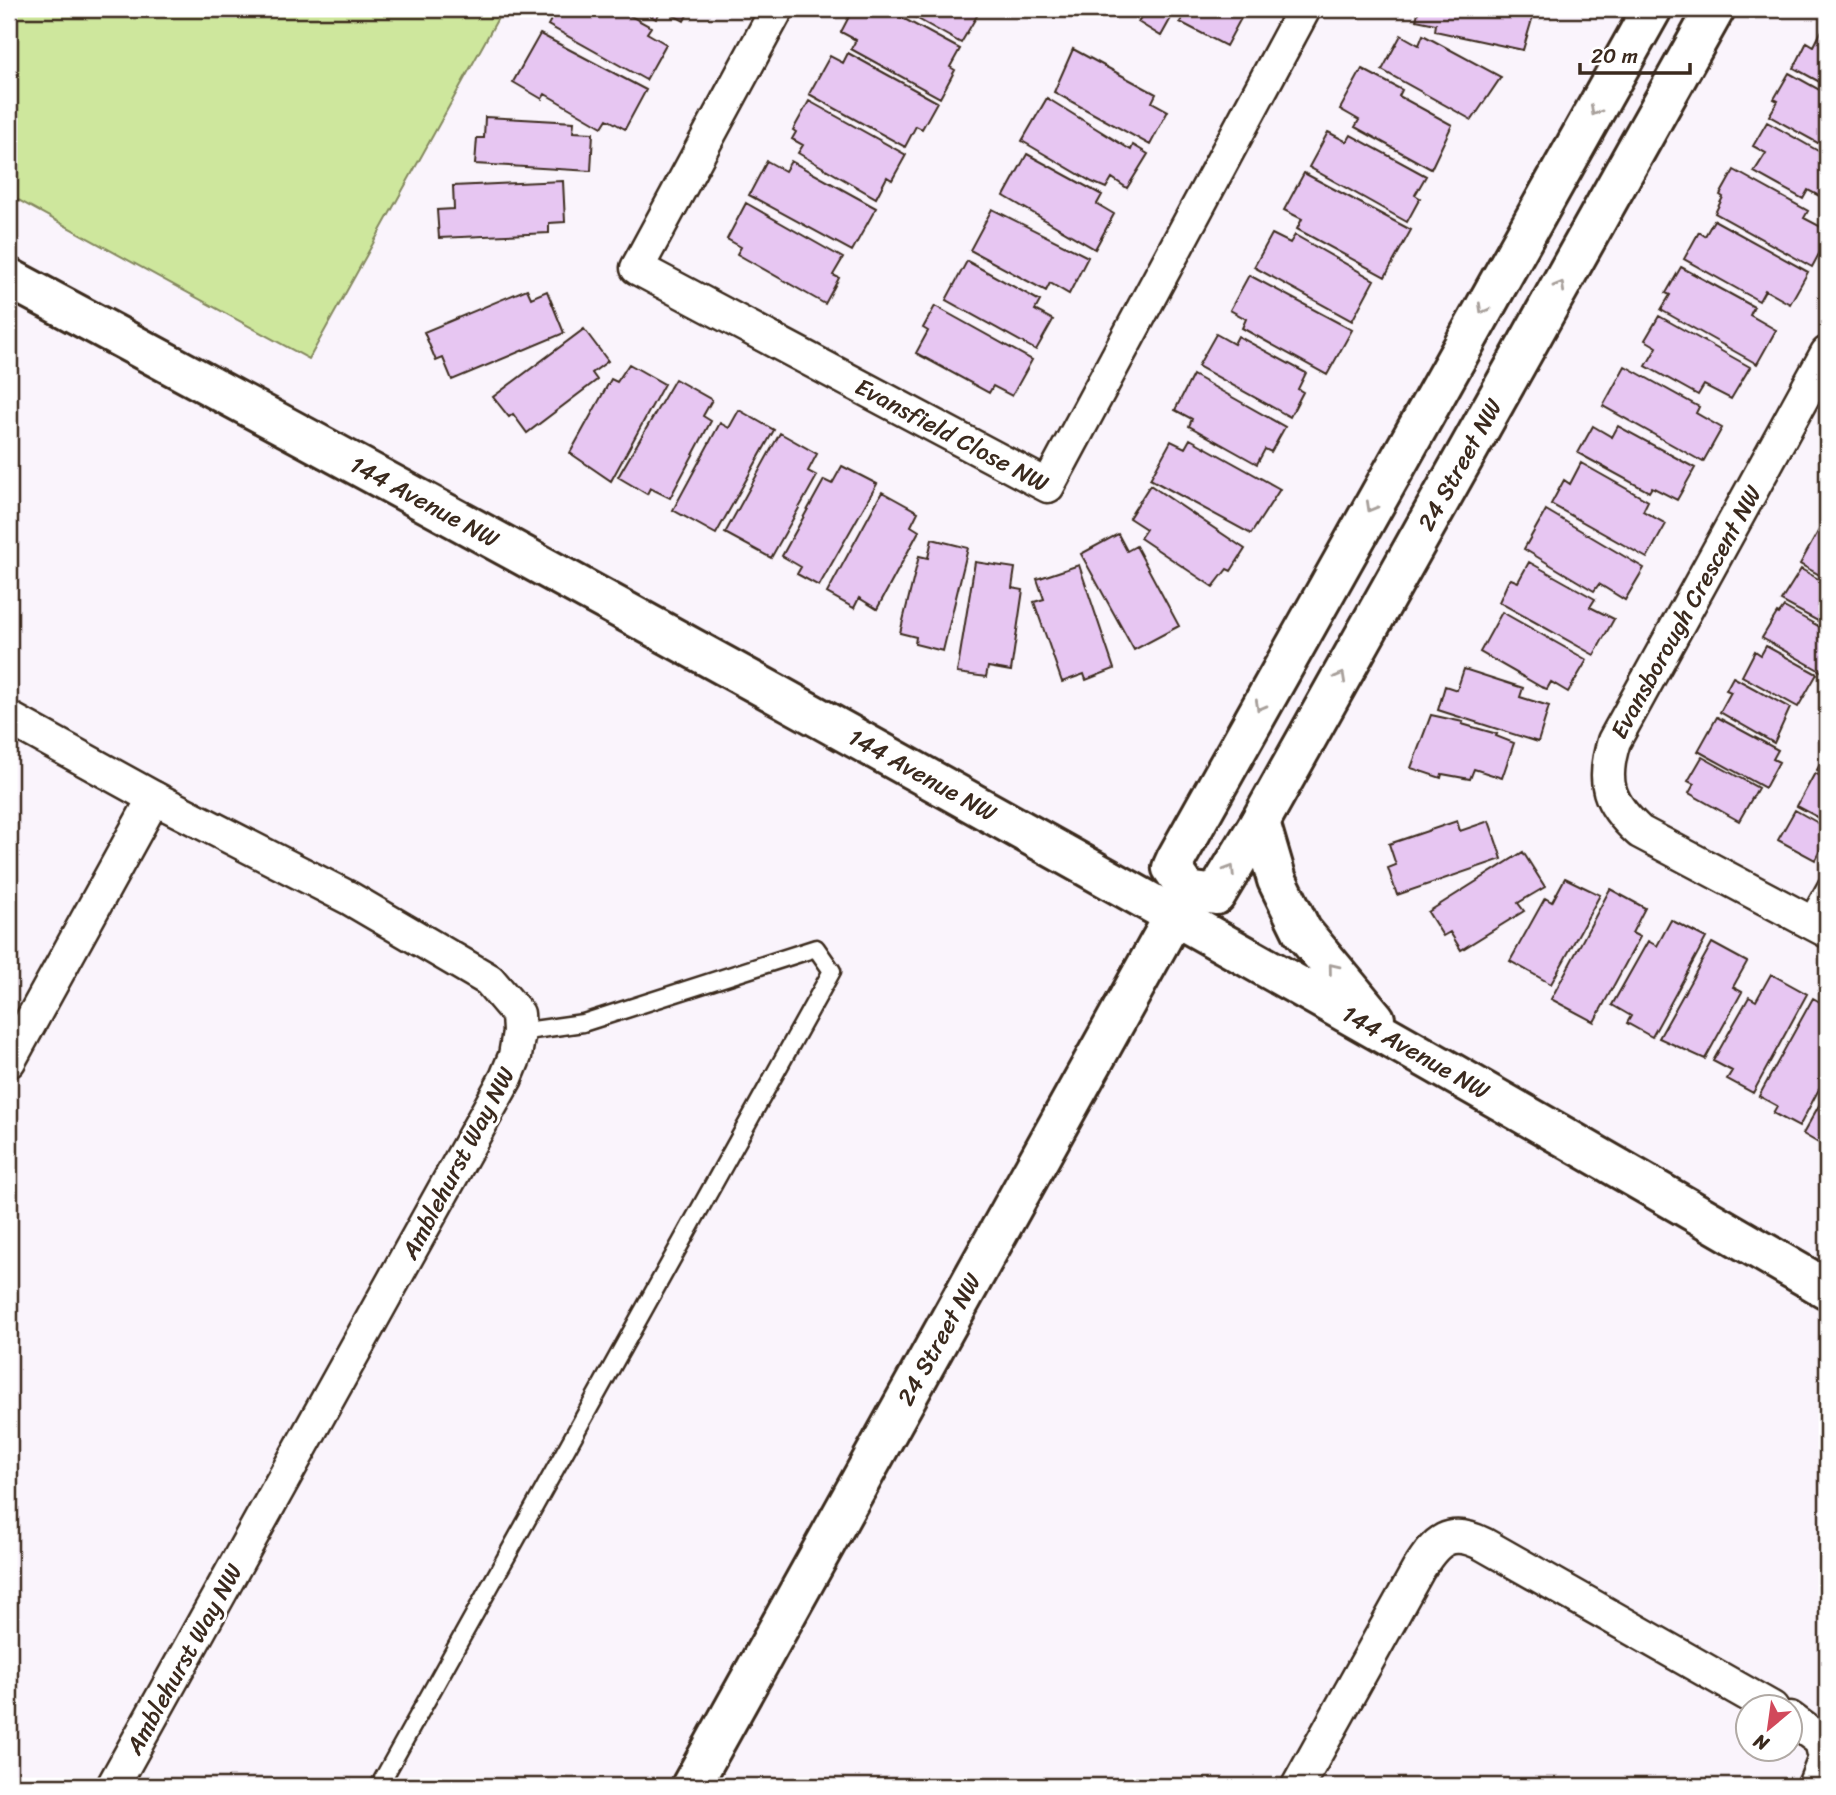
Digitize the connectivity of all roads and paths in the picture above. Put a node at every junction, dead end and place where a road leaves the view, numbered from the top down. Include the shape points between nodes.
1 (777, 9) edge
2 (1304, 9) edge
3 (1652, 9) edge
4 (1715, 9) edge
5 (9, 278) edge
6 (1827, 353) edge
7 (9, 718) edge
8 (154, 798) junction
9 (1260, 822) junction
10 (1827, 884) edge
11 (1181, 904) junction
12 (1817, 925) edge
13 (519, 1032) junction
14 (1393, 1039) junction
15 (9, 1061) edge
16 (1827, 1289) edge
17 (1749, 1694) edge
18 (1804, 1728) edge
19 (113, 1786) edge
20 (379, 1786) edge
21 (691, 1786) edge
22 (1298, 1786) edge
23 (1814, 1786) edge

1 - 2 street, Evansfield Close NW via 637,268 1048,486
3 -> 11 street via 1175,859 1172,869
9 -> 4 street, 24 Street NW
5 - 11 street, 144 Avenue NW via 880,750
6 - 12 street, Evansborough Crescent NW via 1614,741 1606,764 1608,791 1619,814 1640,832
7 - 8 street
8 - 13 street via 349,898 489,980 517,1014
8 - 15 street
11 -> 9 street, 24 Street NW via 1216,895
14 -> 9 street via 1302,931 1277,880
10 - 12 lane
11 - 14 street, 144 Avenue NW
11 - 21 street, 24 Street NW
13 - 19 street, Amblehurst Way NW via 515,1056 496,1098
13 - 20 lane via 583,1023 816,947 832,971
14 - 16 street, 144 Avenue NW
17 - 22 street via 1483,1544 1465,1535 1448,1537 1430,1551 1418,1570
18 - 23 street via 1821,1741 1825,1759

